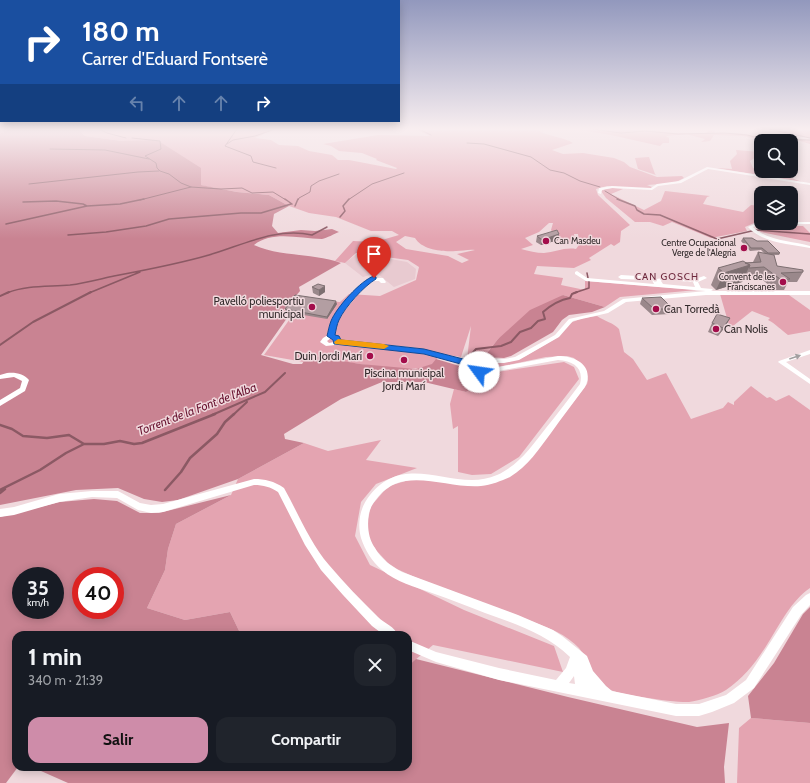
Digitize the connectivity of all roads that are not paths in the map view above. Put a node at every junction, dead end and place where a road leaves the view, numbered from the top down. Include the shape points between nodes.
1 (810, 184) edge
2 (646, 185) dead end
3 (656, 186) junction
4 (600, 193) dead end
5 (810, 223) edge
6 (810, 247) edge
7 (577, 273) dead end
8 (622, 277) dead end
9 (704, 278) dead end
10 (665, 279) dead end
11 (679, 279) dead end
12 (695, 281) junction
13 (383, 282) dead end
14 (659, 285) junction
15 (698, 288) junction
16 (728, 293) junction
17 (810, 293) edge
18 (331, 336) junction
19 (337, 342) junction
20 (810, 352) edge
21 (472, 364) junction
22 (0, 377) edge
23 (810, 382) edge
24 (0, 403) edge
25 (0, 513) edge
26 (810, 598) edge
27 (388, 631) edge
28 (412, 647) edge
29 (576, 655) junction
30 (588, 673) junction
31 (558, 685) junction
32 (582, 690) junction
33 (610, 696) junction

1 - 3 street via 711,168 702,169 678,183
2 - 3 street
3 - 4 street via 648,190 604,188 600,189
5 - 6 street via 751,226 753,230 771,238
7 - 14 street via 586,279
8 - 14 street via 654,279
9 - 12 street
10 - 14 street via 658,280
11 - 12 street
12 - 15 street
13 - 18 street via 376,278 366,282 339,313 334,321
14 - 15 street
15 - 16 street
16 - 17 street
16 - 21 street via 625,300 606,312 571,320 557,336 522,356 507,361 480,361
18 - 19 street via 336,338
18 - 19 street via 325,339 324,343 331,345
19 - 21 street via 416,350
23 -> 20 street via 781,362
21 - 29 street via 474,370 482,372 568,358 581,366 585,378 583,385 529,456 511,471 480,483 407,476 381,488 366,508 364,525 369,548 380,563 399,575 541,630 565,644
22 - 24 street via 10,374 26,380 23,389
25 - 27 street via 59,498 92,494 118,495 138,506 163,508 254,482 270,483 281,490 324,567 346,592
26 - 33 street via 797,611 750,684 730,698 698,710 676,710
28 - 31 street via 436,657 499,674
29 - 30 street via 586,665
29 - 31 street via 568,675
29 - 32 street
30 - 32 street via 586,686
30 - 33 street
31 - 32 street
32 - 33 street

